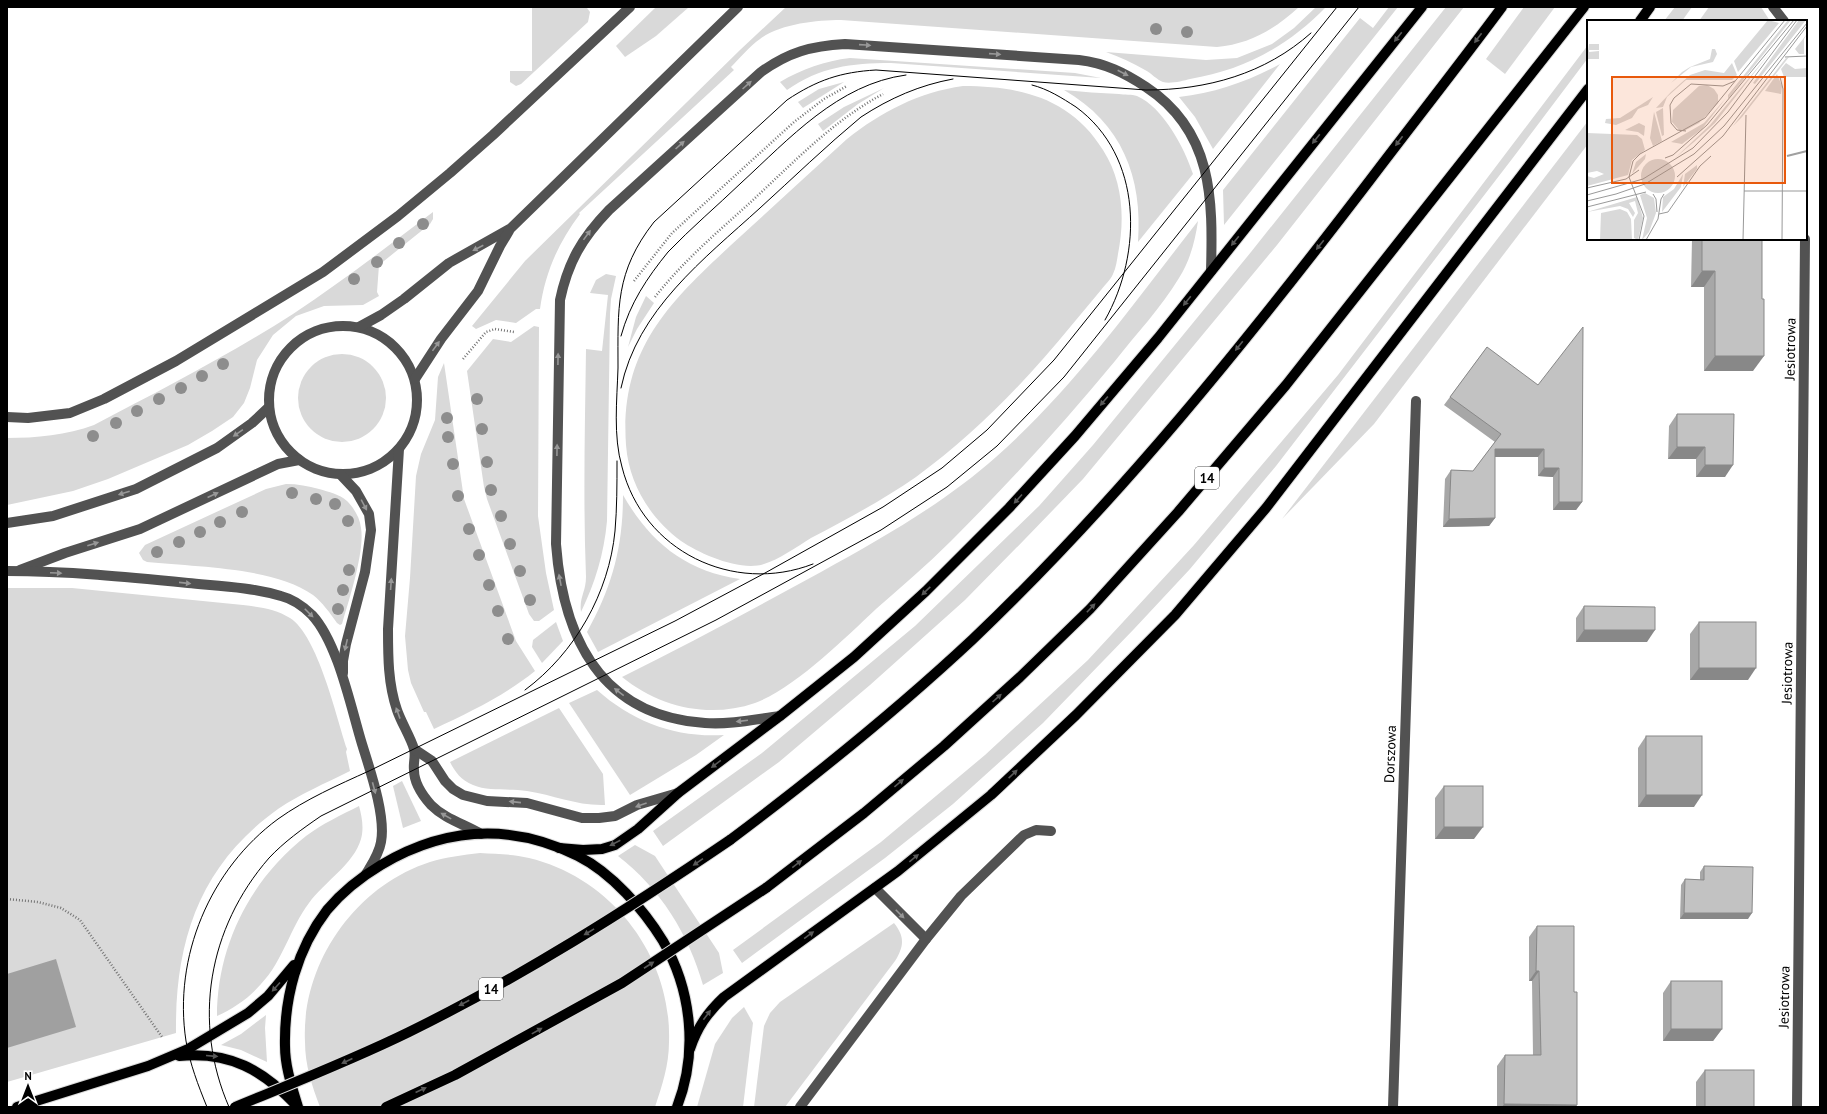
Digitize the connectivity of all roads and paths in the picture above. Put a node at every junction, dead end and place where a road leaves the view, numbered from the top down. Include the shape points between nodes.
1 (630, 7) edge
2 (738, 7) edge
3 (1422, 7) edge
4 (1502, 7) edge
5 (1584, 7) edge
6 (1650, 7) edge
7 (1773, 7) edge
8 (1641, 20) edge
9 (1783, 20) edge
10 (847, 86) dead end
11 (1587, 90) edge
12 (884, 94) dead end
13 (511, 228) junction
14 (1805, 240) edge
15 (1211, 271) junction
16 (634, 281) dead end
17 (655, 297) dead end
18 (359, 327) junction
19 (514, 332) dead end
20 (463, 359) dead end
21 (415, 379) junction
22 (1416, 401) dead end
23 (268, 408) junction
24 (7, 417) edge
25 (399, 449) junction
26 (299, 460) junction
27 (340, 474) junction
28 (7, 523) edge
29 (12, 571) edge
30 (343, 681) junction
31 (780, 716) junction
32 (414, 749) junction
33 (678, 793) junction
34 (1051, 831) dead end
35 (481, 834) junction
36 (559, 848) junction
37 (366, 874) junction
38 (874, 888) junction
39 (7, 899) edge
40 (926, 939) junction
41 (300, 957) junction
42 (690, 1049) junction
43 (173, 1057) junction
44 (17, 1107) edge
45 (235, 1107) edge
46 (298, 1107) edge
47 (386, 1107) edge
48 (677, 1107) edge
49 (800, 1107) edge
50 (1393, 1107) edge
51 (1797, 1107) edge

1 - 24 street via 450,173 323,272 176,361 104,399 70,413 28,418
2 - 13 street
3 -> 15 main road
4 -> 45 main road, 14, bridge via 1226,363 1122,485 1032,580 913,694 806,783 730,840 589,933 501,984 409,1032
47 -> 5 main road, 14, bridge via 455,1075 622,983 766,888 864,813 944,746 1020,677 1090,609 1178,512 1286,385
6 - 8 main road
7 - 9 street
10 - 16 path via 824,99 794,122 672,233
38 -> 11 main road via 991,795 1076,715 1175,615 1266,508
12 - 17 path via 857,110 821,137 681,266
13 -> 18 street via 449,263 404,299
21 -> 13 street via 441,339 478,291
14 - 51 street, Jesiotrowa
15 -> 31 main road via 1080,430 1009,508 926,591 854,657
31 -> 15 street via 706,723 668,717 652,711 632,701 602,678 584,654 570,623 558,570 556,544 560,300 571,262 593,226 761,72 788,55 810,47 845,44 1079,60 1095,62 1132,77 1155,92 1182,120 1198,146 1206,171 1212,229
18 - 21 street via 377,334 394,345 407,360
18 - 23 street via 338,326 316,331 296,342 280,359 272,381
19 - 20 path via 494,329 486,332
21 - 25 street via 416,417
22 - 50 street, Dorszowa
23 - 26 street via 274,429 285,446
23 -> 28 street via 217,448 136,489 53,516
25 - 27 street via 381,465 362,472
32 -> 25 street via 396,708 390,683 388,657
26 - 27 street via 319,470
29 -> 26 street via 140,529 278,464
27 -> 30 street via 356,491 369,514 371,530 365,572 346,644
29 -> 30 street via 137,578 257,590 283,596 301,605 312,616 333,652
30 -> 37 street via 364,750 382,824 381,842
31 -> 33 main road
33 -> 32 street via 637,805 615,816 582,818 526,803 486,801 463,795 445,781 432,761
35 -> 32 street via 466,824 440,813 422,793 415,779
33 -> 36 main road via 648,822 615,844 602,849
34 - 40 street via 1036,830 1024,835 960,896
35 - 36 main road via 508,834
35 - 37 main road via 452,836 425,844 399,854
36 - 42 main road via 580,857 607,876 630,896 653,926 671,956 682,984 688,1013
37 - 41 main road via 345,891 328,910 313,931
38 -> 40 street
42 -> 38 main road via 704,1018 724,997
39 - 43 path via 38,902 60,908 80,920
40 - 49 street
41 -> 43 main road via 268,996 248,1013
41 - 46 main road via 286,1013 285,1047 289,1076
42 - 48 main road
43 - 44 main road
43 -> 46 main road via 212,1056 233,1060 269,1079

